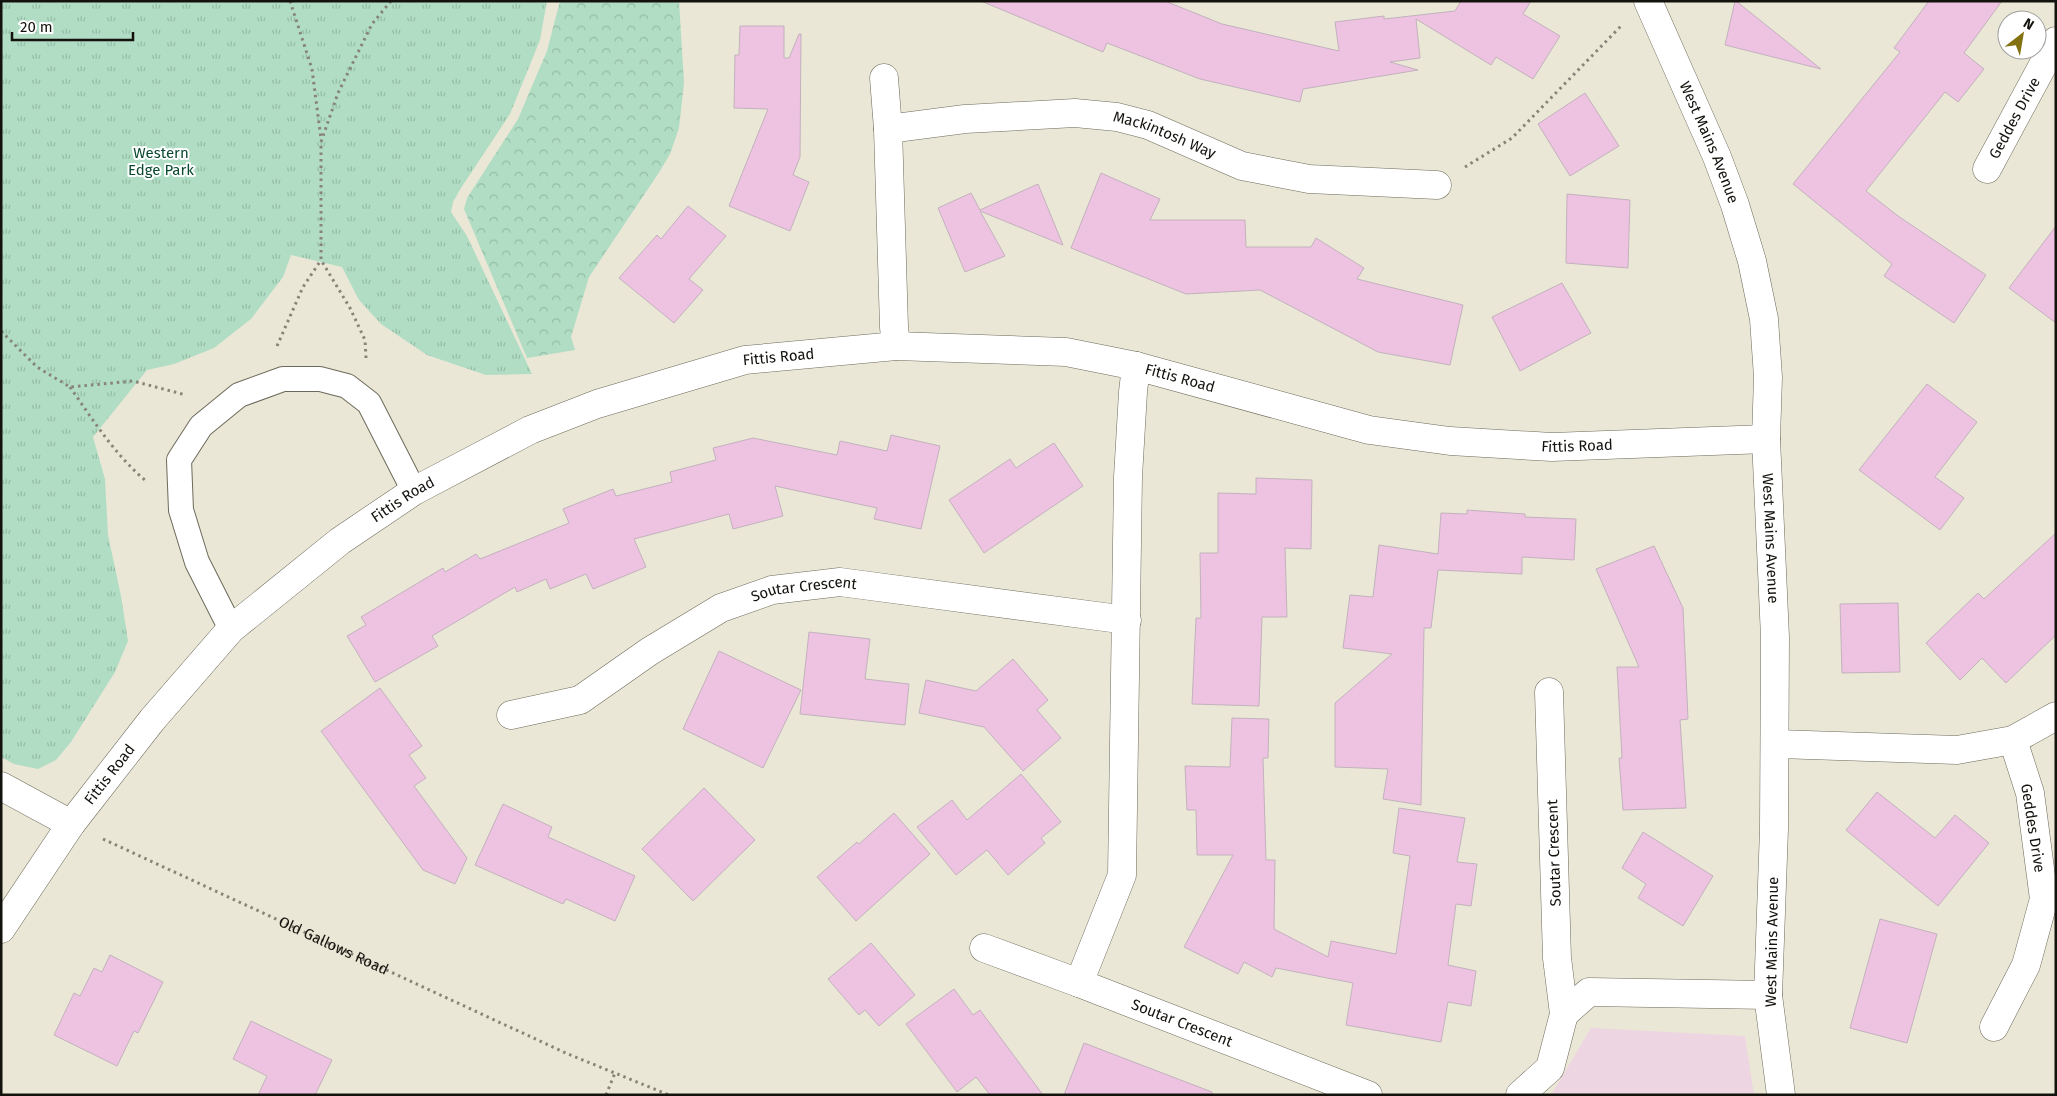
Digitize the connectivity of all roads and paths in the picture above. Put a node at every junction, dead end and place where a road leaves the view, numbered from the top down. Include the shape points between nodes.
1 (290, 1) edge
2 (391, 1) edge
3 (1648, 1) edge
4 (1625, 22) dead end
5 (2056, 41) edge
6 (884, 78) dead end
7 (888, 129) junction
8 (321, 142) junction
9 (1987, 169) dead end
10 (1437, 185) joint
11 (321, 260) junction
12 (1, 331) edge
13 (896, 346) junction
14 (1136, 366) junction
15 (70, 387) junction
16 (258, 388) junction
17 (369, 403) junction
18 (224, 407) junction
19 (1766, 439) junction
20 (414, 491) junction
21 (181, 510) junction
22 (1127, 620) junction
23 (231, 629) junction
24 (1549, 692) dead end
25 (511, 715) dead end
26 (2056, 716) edge
27 (2013, 740) junction
28 (1775, 744) junction
29 (1, 786) edge
30 (71, 824) junction
31 (1, 929) edge
32 (984, 948) dead end
33 (1080, 983) junction
34 (1768, 995) junction
35 (1564, 1014) junction
36 (1994, 1027) dead end
37 (615, 1073) junction
38 (606, 1095) edge
39 (669, 1095) edge
40 (1368, 1095) edge
41 (1520, 1095) edge
42 (1782, 1095) edge

1 - 8 path via 312,69
2 - 8 path via 372,24 338,93
3 - 19 street, West Mains Avenue via 1717,157 1752,261 1764,319 1768,377
4 - 10 path via 1512,138
5 - 9 street, Geddes Drive
6 - 7 street
7 - 10 street, Mackintosh Way via 965,119 1075,113 1117,117 1148,125 1242,166 1309,180
7 - 13 street
8 - 11 path
11 - 16 path via 303,287
11 - 17 path via 365,340
12 - 15 path via 37,367
13 - 14 street, Fittis Road via 1066,352
13 - 20 street, Fittis Road via 745,360 597,404 530,430
14 - 19 street, Fittis Road via 1369,430 1450,441 1552,447
14 - 22 street via 1128,477
15 - 18 path via 133,381
15 - 21 path via 107,440 135,471
16 - 17 lane via 282,379 320,379 348,386
16 - 18 lane via 239,395
17 - 20 lane
18 - 21 lane via 201,426 179,460
19 - 28 street, West Mains Avenue via 1776,637
20 - 23 street, Fittis Road via 340,541
21 - 23 lane via 197,562
22 - 25 street, Soutar Crescent via 840,582 772,590 720,608 650,651 580,700
22 - 33 street via 1122,875
23 - 30 street, Fittis Road via 152,720
24 - 35 street, Soutar Crescent via 1557,958
26 - 27 street
27 - 28 street via 1956,750
27 - 36 street, Geddes Drive via 2030,792 2044,899 2026,965
28 - 34 street, West Mains Avenue
29 - 30 street
30 - 31 street, Fittis Road
30 - 37 path, Old Gallows Road
32 - 33 street, Soutar Crescent
33 - 40 street, Soutar Crescent
34 - 35 street via 1589,992
34 - 42 street, West Mains Avenue
35 - 41 street, Soutar Crescent via 1550,1068
37 - 38 path
37 - 39 path, Old Gallows Road

